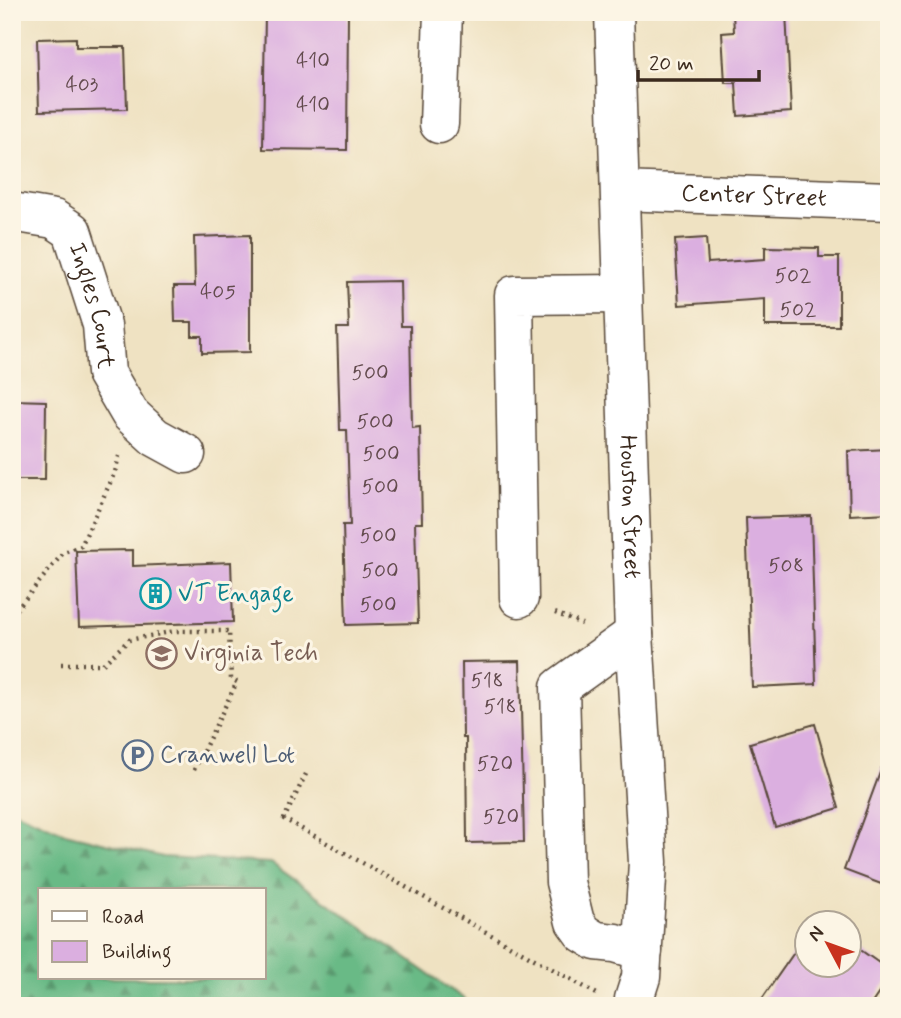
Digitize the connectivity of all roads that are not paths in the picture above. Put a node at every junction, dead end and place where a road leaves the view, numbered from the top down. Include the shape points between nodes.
1 (443, 12) edge
2 (614, 12) edge
3 (439, 124) dead end
4 (621, 191) junction
5 (889, 201) edge
6 (12, 212) edge
7 (622, 294) junction
8 (186, 454) dead end
9 (519, 598) dead end
10 (634, 634) junction
11 (643, 951) junction
12 (619, 998) road end

1 - 3 street
2 - 4 street, Houston Street
4 - 5 street, Center Street
4 - 7 street, Houston Street
6 - 8 street, Ingles Court via 54,219 72,230 102,325 106,373 130,414 155,437
7 - 9 street via 514,295
7 - 10 street, Houston Street
10 - 11 street, Houston Street via 648,862
10 - 11 street via 560,687 565,881 575,922 583,933 596,941
11 - 12 street, Houston Street via 641,977

